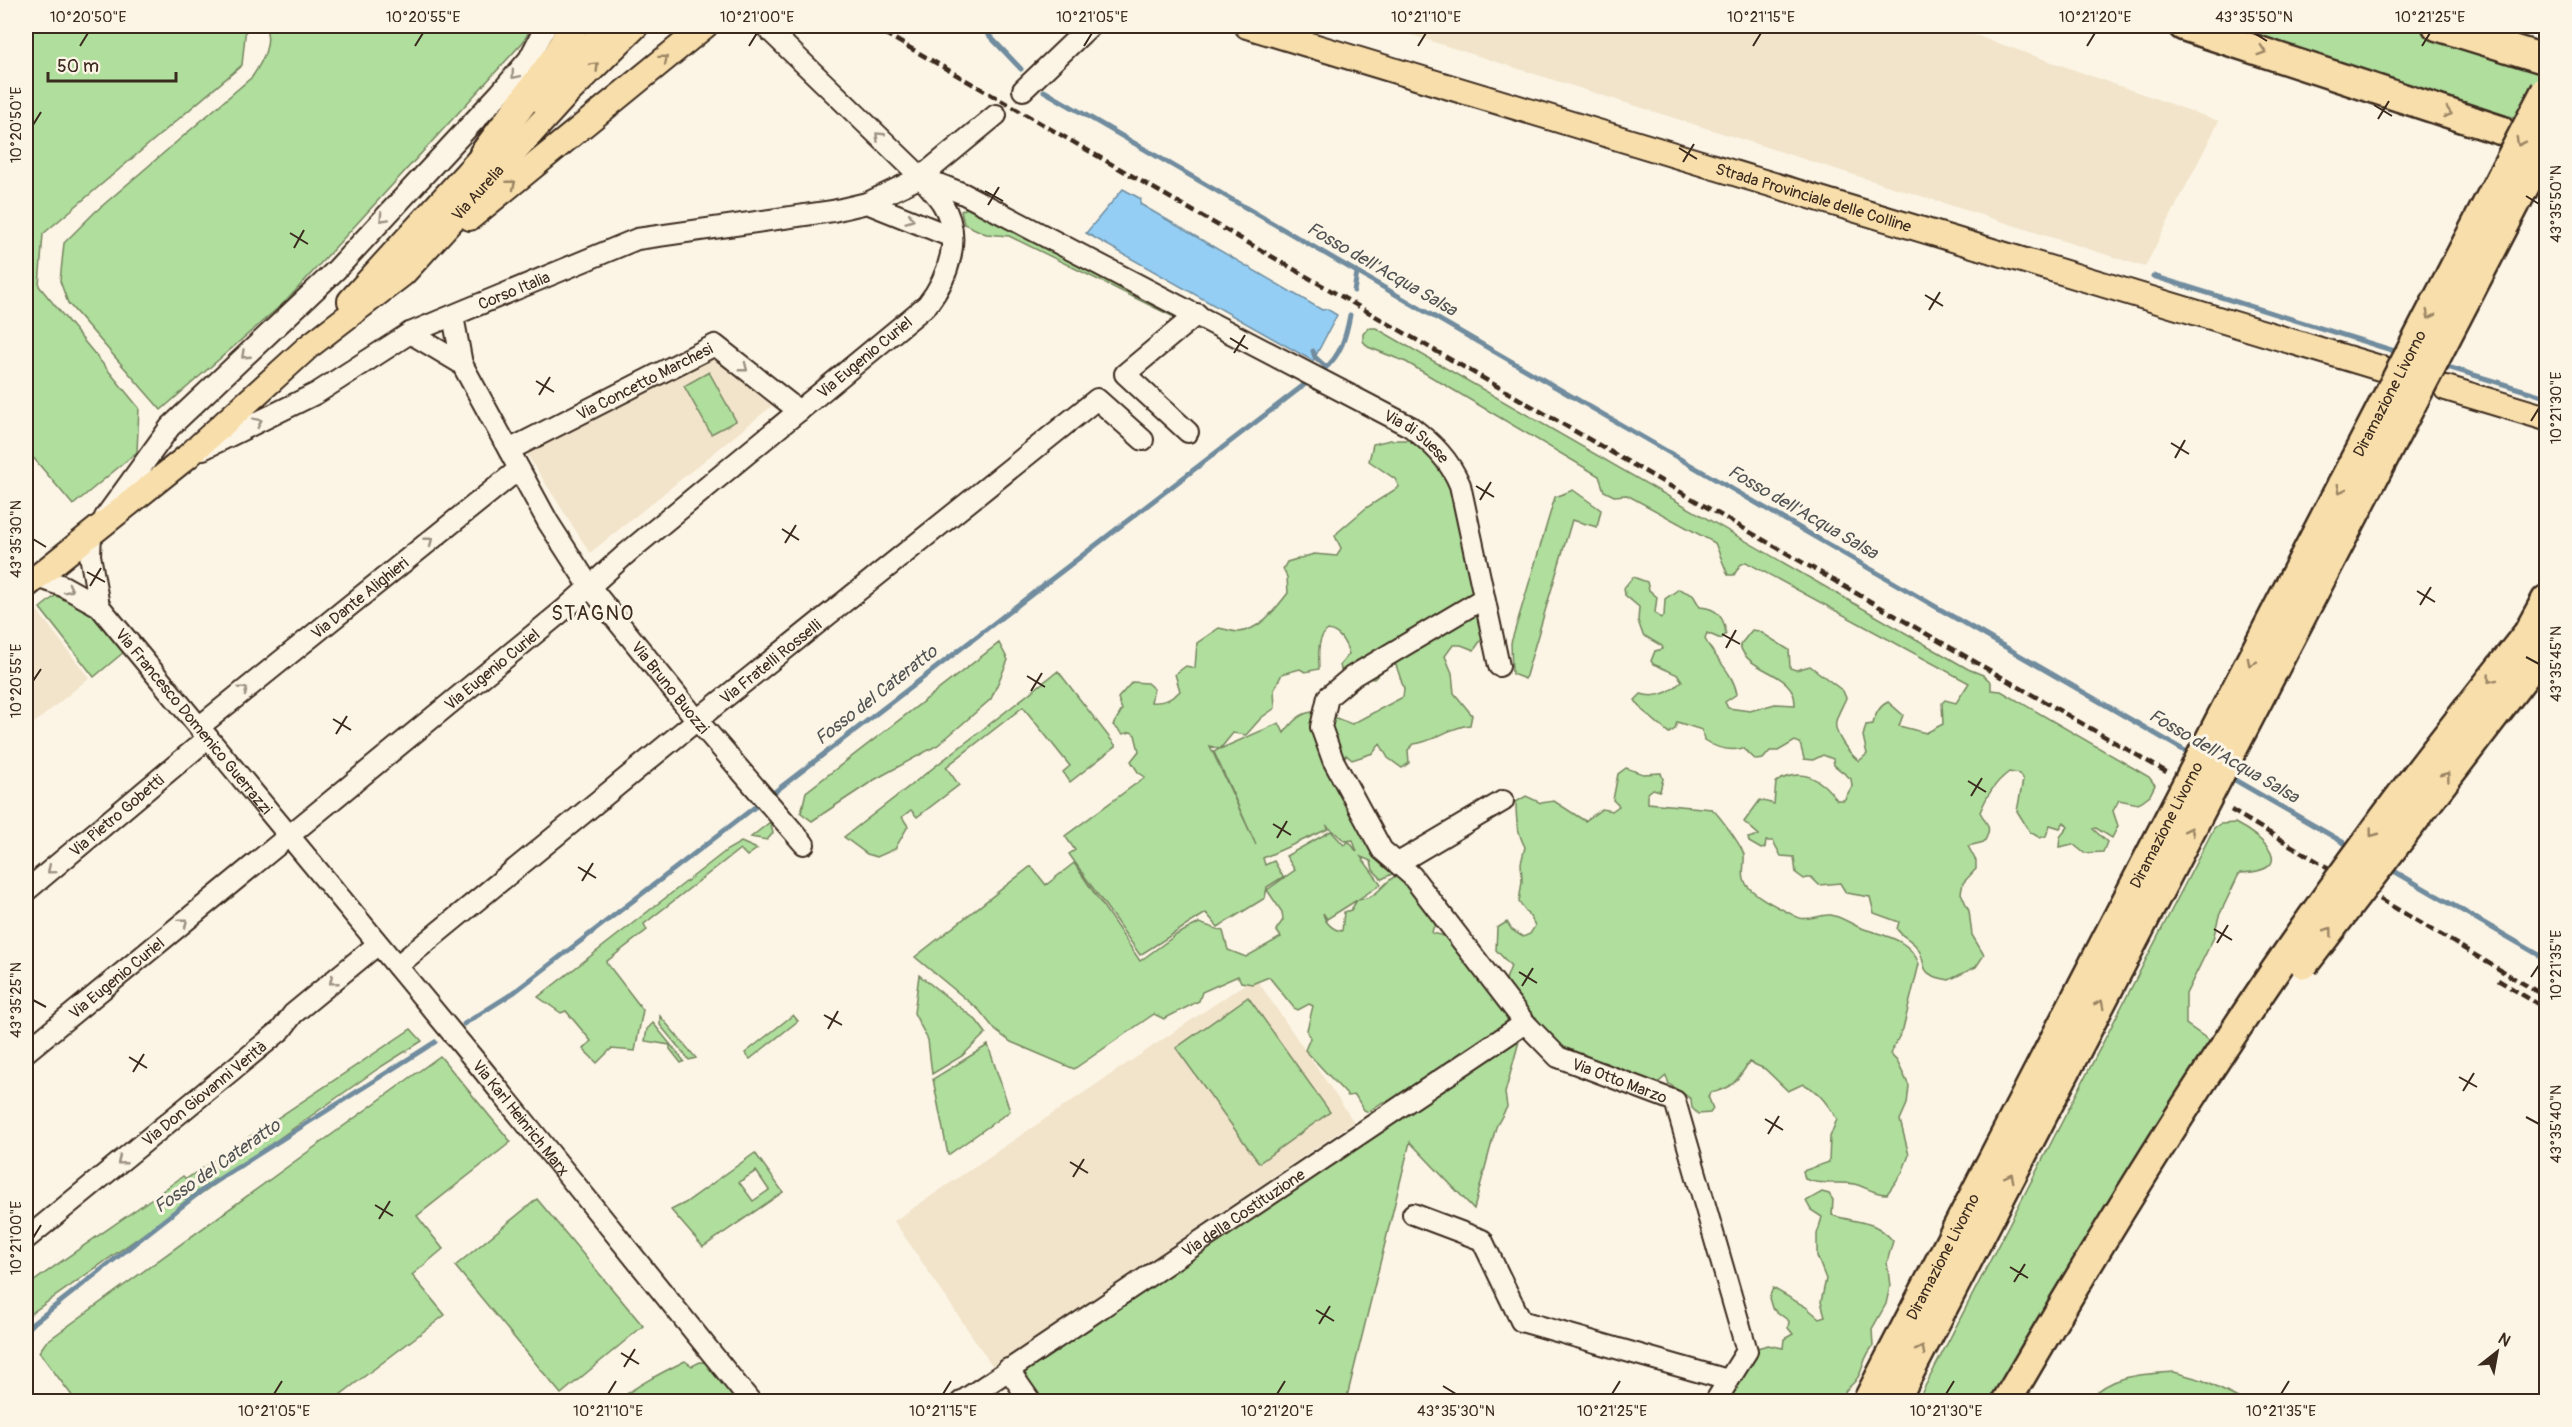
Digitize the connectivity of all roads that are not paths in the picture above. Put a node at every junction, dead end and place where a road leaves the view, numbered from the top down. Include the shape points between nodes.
1 (546, 26) edge
2 (573, 26) edge
3 (609, 26) edge
4 (636, 26) edge
5 (705, 26) edge
6 (765, 26) edge
7 (1090, 26) edge
8 (1247, 26) edge
9 (2183, 26) edge
10 (2437, 26) edge
11 (2541, 58) dead end
12 (1023, 90) dead end
13 (2547, 90) edge
14 (996, 115) dead end
15 (2500, 130) dead end
16 (2547, 145) edge
17 (484, 154) junction
18 (921, 177) junction
19 (461, 194) junction
20 (867, 203) junction
21 (952, 237) junction
22 (402, 274) junction
23 (1197, 314) junction
24 (453, 316) junction
25 (410, 333) junction
26 (308, 347) junction
27 (462, 364) junction
28 (2380, 368) dead end
29 (2446, 387) dead end
30 (799, 411) junction
31 (2547, 418) edge
32 (1188, 432) dead end
33 (1143, 440) dead end
34 (509, 450) junction
35 (186, 457) junction
36 (519, 469) junction
37 (94, 531) junction
38 (31, 582) edge
39 (590, 587) junction
40 (1484, 598) junction
41 (2547, 600) edge
42 (99, 606) junction
43 (2540, 631) edge
44 (1499, 666) dead end
45 (697, 720) junction
46 (204, 732) junction
47 (1503, 801) dead end
48 (290, 836) junction
49 (804, 844) dead end
50 (1398, 863) junction
51 (26, 891) edge
52 (378, 944) junction
53 (397, 966) junction
54 (1525, 1023) junction
55 (26, 1052) edge
56 (1413, 1214) dead end
57 (26, 1239) edge
58 (1008, 1369) junction
59 (1728, 1380) junction
60 (751, 1401) edge
61 (961, 1401) edge
62 (1031, 1401) edge
63 (1715, 1401) edge
64 (1867, 1401) edge
65 (1894, 1401) edge
66 (2006, 1401) edge
67 (2021, 1401) edge

1 -> 37 street via 529,59 500,93 336,270 170,427
2 - 17 highway via 558,55
3 - 17 main road, Via Aurelia
19 -> 4 main road, Via Aurelia
22 -> 5 main road
18 -> 6 street
7 - 12 street
8 - 28 main road, Strada Provinciale delle Colline
9 -> 15 highway
10 - 11 highway
13 -> 64 highway, Diramazione Livorno, bridge
14 - 18 street, Corso Italia
65 -> 16 highway, Diramazione Livorno, bridge
17 - 19 main road, Via Aurelia
18 - 20 street, Corso Italia
18 - 21 street, Via Eugenio Curiel via 943,205
18 - 23 street, Via di Suese via 964,194
19 - 22 main road, Via Aurelia
19 - 26 main road, Via Aurelia
20 -> 21 street
20 - 24 street, Corso Italia via 637,239
21 - 30 street, Via Eugenio Curiel via 949,268 927,305
22 - 26 main road, Via Aurelia
23 - 32 street via 1125,374
23 - 40 street, Via di Suese via 1412,427 1443,454 1460,485
24 - 25 street, Corso Italia
24 - 27 street, Via Bruno Buozzi
25 - 27 street
35 -> 25 street, Corso Italia via 317,393
26 - 35 main road, Via Aurelia
27 - 34 street, Via Bruno Buozzi
29 - 31 main road
34 -> 30 street, Via Concetto Marchesi via 715,345
30 - 39 street, Via Eugenio Curiel
33 - 45 street, Via Fratelli Rosselli via 1097,399
34 - 36 street, Via Bruno Buozzi
35 - 37 main road, Via Aurelia
36 - 39 street, Via Bruno Buozzi
46 -> 36 street, Via Dante Alighieri
37 - 38 main road, Via Aurelia
37 - 42 street, Via Francesco Domenico Guerrazzi via 90,555
38 -> 42 street, Via Francesco Domenico Guerrazzi via 63,586
39 - 45 street, Via Bruno Buozzi
39 - 48 street, Via Eugenio Curiel
40 - 44 street, Via di Suese
40 - 50 street, Via Otto Marzo via 1353,676 1328,698 1321,727 1333,760 1382,850
41 - 43 highway
42 - 46 street, Via Francesco Domenico Guerrazzi
43 -> 66 highway, bridge via 2370,837 2312,919 2163,1144
67 -> 43 highway, bridge via 2093,1279 2265,1015
45 - 49 street, Via Bruno Buozzi
45 - 53 street, Via Fratelli Rosselli
46 - 48 street, Via Francesco Domenico Guerrazzi
46 -> 51 street, Via Pietro Gobetti
47 - 50 street
48 - 52 street, Via Karl Heinrich Marx
55 -> 48 street, Via Eugenio Curiel
50 - 54 street, Via Otto Marzo
52 - 53 street, Via Karl Heinrich Marx
52 -> 57 street, Via Don Giovanni Verità via 293,1014 281,1030
53 - 60 street, Via Karl Heinrich Marx
54 - 58 street, Via della Costituzione
54 - 59 street, Via Otto Marzo via 1558,1057 1676,1101 1747,1351
56 - 59 street via 1482,1240 1521,1321
58 - 61 street, Via della Costituzione
58 - 62 street
59 - 63 street, Via Otto Marzo

